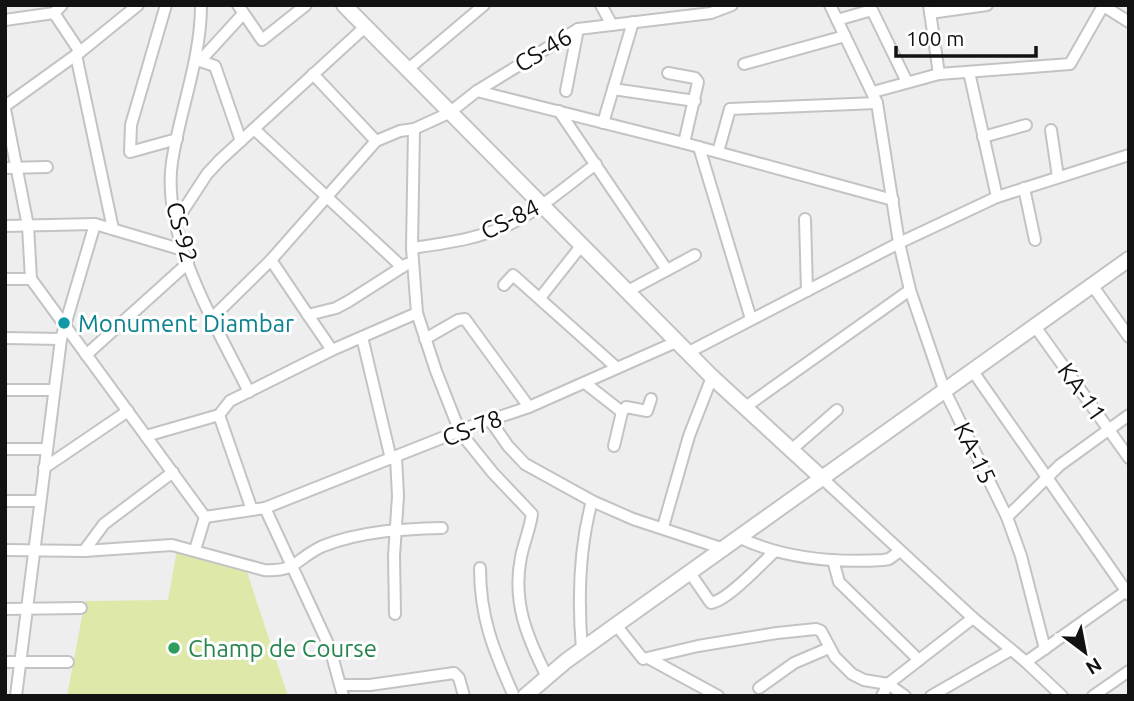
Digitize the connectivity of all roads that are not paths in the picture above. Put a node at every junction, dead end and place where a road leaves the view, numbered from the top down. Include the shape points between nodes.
1 (138, 5) edge
2 (166, 5) edge
3 (201, 5) edge
4 (306, 5) edge
5 (344, 5) edge
6 (601, 5) edge
7 (733, 5) edge
8 (830, 5) edge
9 (987, 5) edge
10 (482, 6) edge
11 (1108, 7) edge
12 (50, 9) edge
13 (709, 9) edge
14 (930, 9) edge
15 (240, 10) edge
16 (5, 20) edge
17 (837, 20) junction
18 (633, 22) junction
19 (1129, 22) edge
20 (612, 24) junction
21 (365, 27) junction
22 (578, 29) junction
23 (845, 36) junction
24 (78, 54) junction
25 (197, 61) junction
26 (744, 64) dead end
27 (407, 70) junction
28 (969, 72) junction
29 (668, 73) dead end
30 (313, 74) junction
31 (939, 74) junction
32 (907, 82) junction
33 (613, 89) junction
34 (477, 91) junction
35 (566, 91) dead end
36 (875, 97) junction
37 (695, 101) junction
38 (5, 108) edge
39 (559, 111) junction
40 (449, 113) junction
41 (603, 123) junction
42 (1026, 125) dead end
43 (254, 129) junction
44 (414, 129) junction
45 (1051, 130) dead end
46 (982, 137) junction
47 (177, 139) junction
48 (241, 141) junction
49 (376, 141) junction
50 (684, 143) junction
51 (699, 147) junction
52 (718, 152) junction
53 (1129, 155) edge
54 (596, 164) junction
55 (5, 167) edge
56 (18, 167) junction
57 (47, 167) dead end
58 (1058, 177) junction
59 (1024, 188) junction
60 (325, 197) junction
61 (996, 197) junction
62 (893, 200) junction
63 (541, 205) junction
64 (804, 219) dead end
65 (175, 223) junction
66 (95, 224) junction
67 (5, 226) edge
68 (28, 226) junction
69 (113, 229) junction
70 (1035, 240) dead end
71 (899, 243) junction
72 (581, 246) junction
73 (412, 248) junction
74 (183, 250) junction
75 (695, 255) dead end
76 (1129, 259) edge
77 (271, 260) junction
78 (412, 260) junction
79 (188, 263) junction
80 (402, 267) junction
81 (667, 270) junction
82 (5, 279) edge
83 (31, 279) junction
84 (505, 285) dead end
85 (1092, 285) junction
86 (910, 290) junction
87 (807, 291) junction
88 (626, 292) junction
89 (540, 299) junction
90 (417, 313) junction
91 (308, 315) junction
92 (213, 317) junction
93 (751, 319) junction
94 (64, 324) junction
95 (1034, 326) junction
96 (362, 337) junction
97 (1129, 337) edge
98 (5, 338) edge
99 (61, 339) junction
100 (425, 339) junction
101 (676, 342) junction
102 (332, 350) junction
103 (687, 353) junction
104 (86, 355) junction
105 (617, 368) junction
106 (972, 370) junction
107 (712, 377) junction
108 (585, 383) junction
109 (944, 389) junction
110 (5, 390) edge
111 (54, 390) junction
112 (249, 392) junction
113 (651, 399) dead end
114 (529, 407) junction
115 (744, 408) junction
116 (837, 410) dead end
117 (128, 411) junction
118 (222, 411) junction
119 (622, 412) junction
120 (1129, 415) edge
121 (490, 420) junction
122 (1108, 430) junction
123 (460, 432) junction
124 (146, 436) junction
125 (614, 446) dead end
126 (5, 449) edge
127 (47, 449) junction
128 (790, 451) junction
129 (393, 458) junction
130 (1129, 458) edge
131 (44, 468) junction
132 (173, 472) junction
133 (1046, 478) junction
134 (823, 479) junction
135 (5, 500) edge
136 (40, 500) junction
137 (592, 501) junction
138 (265, 508) junction
139 (252, 510) junction
140 (205, 517) junction
141 (1007, 517) junction
142 (663, 527) junction
143 (442, 528) dead end
144 (397, 529) junction
145 (740, 538) junction
146 (724, 549) junction
147 (5, 550) edge
148 (195, 550) junction
149 (33, 551) junction
150 (85, 551) junction
151 (900, 551) junction
152 (774, 552) junction
153 (833, 560) junction
154 (291, 568) junction
155 (480, 568) dead end
156 (690, 573) junction
157 (1128, 592) edge
158 (81, 608) dead end
159 (5, 609) edge
160 (26, 609) junction
161 (395, 614) dead end
162 (972, 618) junction
163 (616, 625) junction
164 (829, 648) junction
165 (1045, 649) junction
166 (582, 650) junction
167 (1011, 650) junction
168 (650, 659) junction
169 (919, 660) junction
170 (5, 662) edge
171 (20, 662) junction
172 (68, 662) dead end
173 (1026, 662) junction
174 (1128, 673) edge
175 (547, 677) junction
176 (888, 684) junction
177 (759, 688) dead end
178 (342, 691) edge
179 (519, 695) edge
180 (16, 696) edge
181 (464, 696) edge
182 (718, 696) edge
183 (882, 696) edge
184 (905, 696) edge
185 (931, 696) edge
186 (1062, 696) edge
187 (1093, 696) edge

1 - 24 street
2 - 47 street via 131,125 130,152
3 - 25 street, CS-92
4 - 15 street via 262,40
5 - 21 main road
6 - 20 street
7 - 13 street, CS-46
8 - 17 street, KA-15
9 - 14 street
10 - 27 street
11 - 19 street
11 - 28 street via 1070,64
12 - 16 street
12 - 24 street
13 - 18 street, CS-46
14 - 31 street
15 - 25 street
17 - 23 street, KA-15
17 - 32 street via 872,10
18 - 20 street, CS-46
18 - 33 street
20 - 22 street, CS-46
21 - 27 main road
21 - 30 street
22 - 34 street, CS-46
22 - 35 street
23 - 26 street
23 - 36 street, KA-15
24 - 38 street
24 - 69 street
25 - 47 street, CS-92
25 - 48 street via 215,66
27 - 40 main road
28 - 31 street
28 - 46 street
29 - 37 street via 697,80
30 - 43 street
30 - 49 street
31 - 32 street
32 - 36 street
33 - 37 street
33 - 41 street
34 - 39 street
34 - 40 street, CS-46
36 - 52 street via 730,109
36 - 62 street, KA-15
37 - 50 street
38 - 56 street
39 - 41 street
39 - 54 street
40 - 44 street, CS-46
40 - 63 main road
41 - 50 street
42 - 46 street
43 - 48 street
43 - 60 street
44 - 49 street, CS-46
44 - 73 street
45 - 58 street
46 - 61 street
47 - 65 street, CS-92 via 170,180
48 - 65 street via 207,174
49 - 60 street
50 - 51 street
51 - 52 street
51 - 93 street
52 - 62 street
53 - 58 street
54 - 63 street, CS-84
54 - 81 street
55 - 56 street
56 - 57 street
56 - 68 street
58 - 59 street
59 - 61 street
59 - 70 street
60 - 77 street
60 - 80 street
61 - 71 street
62 - 71 street, KA-15
63 - 72 main road
63 - 73 street, CS-84 via 467,240
64 - 87 street
65 - 74 street, CS-92
66 - 68 street
66 - 69 street
66 - 94 street
67 - 68 street
68 - 83 street
69 - 74 street
71 - 86 street, KA-15
71 - 87 street
72 - 88 main road
72 - 89 street
73 - 78 street
74 - 79 street, CS-92
75 - 81 street
76 - 85 main road
77 - 91 street
77 - 92 street
78 - 80 street
78 - 90 street
79 - 92 street, CS-92
79 - 104 street
80 - 91 street via 336,308
81 - 88 street
82 - 83 street
83 - 94 street
84 - 89 street via 513,275
85 - 95 main road
85 - 97 street
86 - 109 street, KA-15
86 - 115 street
87 - 93 street
88 - 101 main road
89 - 105 street
90 - 96 street
90 - 100 street
91 - 102 street
92 - 112 street, CS-92
93 - 103 street
94 - 99 street
94 - 104 street
95 - 106 main road
95 - 122 street, KA-11
96 - 102 street
96 - 129 street
98 - 99 street
99 - 111 street
100 - 114 street via 465,319
100 - 123 street
101 - 103 main road
101 - 105 street, CS-78
102 - 112 street
103 - 107 main road
104 - 117 street
105 - 108 street, CS-78
106 - 109 main road
106 - 133 street
107 - 115 main road
107 - 142 street via 688,436
108 - 114 street, CS-78
108 - 119 street
109 - 134 main road
109 - 141 street, KA-15
110 - 111 street
111 - 127 street
112 - 118 street
113 - 119 street via 647,411 626,407
114 - 121 street, CS-78
115 - 128 main road
116 - 128 street
117 - 124 street
117 - 131 street
118 - 124 street
118 - 139 street
119 - 125 street
120 - 122 street
121 - 123 street, CS-78
121 - 137 street via 525,464
122 - 130 street, KA-11
122 - 133 street
123 - 129 street, CS-78
123 - 175 street via 532,514 521,557 518,596 528,640
124 - 132 street
126 - 127 street
127 - 131 street
128 - 134 main road
129 - 138 street, CS-78
129 - 144 street via 398,484
131 - 136 street
132 - 140 street
132 - 150 street via 104,524
133 - 141 street
133 - 157 street
134 - 145 main road
134 - 151 street
135 - 136 street
136 - 149 street
137 - 142 street
137 - 166 street via 583,545
138 - 139 street, CS-78
138 - 154 street
139 - 140 street, CS-78
140 - 148 street
141 - 165 street, KA-15
142 - 146 street
143 - 144 street
144 - 154 street via 322,547
144 - 161 street
145 - 146 main road
145 - 152 street
146 - 156 main road
147 - 149 street
148 - 150 street via 172,545
148 - 154 street via 264,570
149 - 150 street
149 - 160 street
151 - 153 street via 889,559
151 - 162 street
152 - 153 street
152 - 156 street via 716,603 711,603
153 - 169 street via 839,582
154 - 178 street via 330,649
155 - 179 street via 488,631
156 - 163 main road
157 - 165 street
158 - 160 street
159 - 160 street
160 - 171 street
162 - 167 street
162 - 169 street
163 - 166 main road
163 - 168 street via 639,657
164 - 168 street via 816,629 698,646
164 - 176 street via 852,674
164 - 177 street via 794,663
165 - 173 street
166 - 175 main road
167 - 173 street
167 - 185 street
168 - 182 street
169 - 176 street
170 - 171 street
171 - 172 street
171 - 180 street
173 - 186 street
174 - 187 street
175 - 179 main road
176 - 183 street
176 - 184 street
178 - 181 street via 454,673

